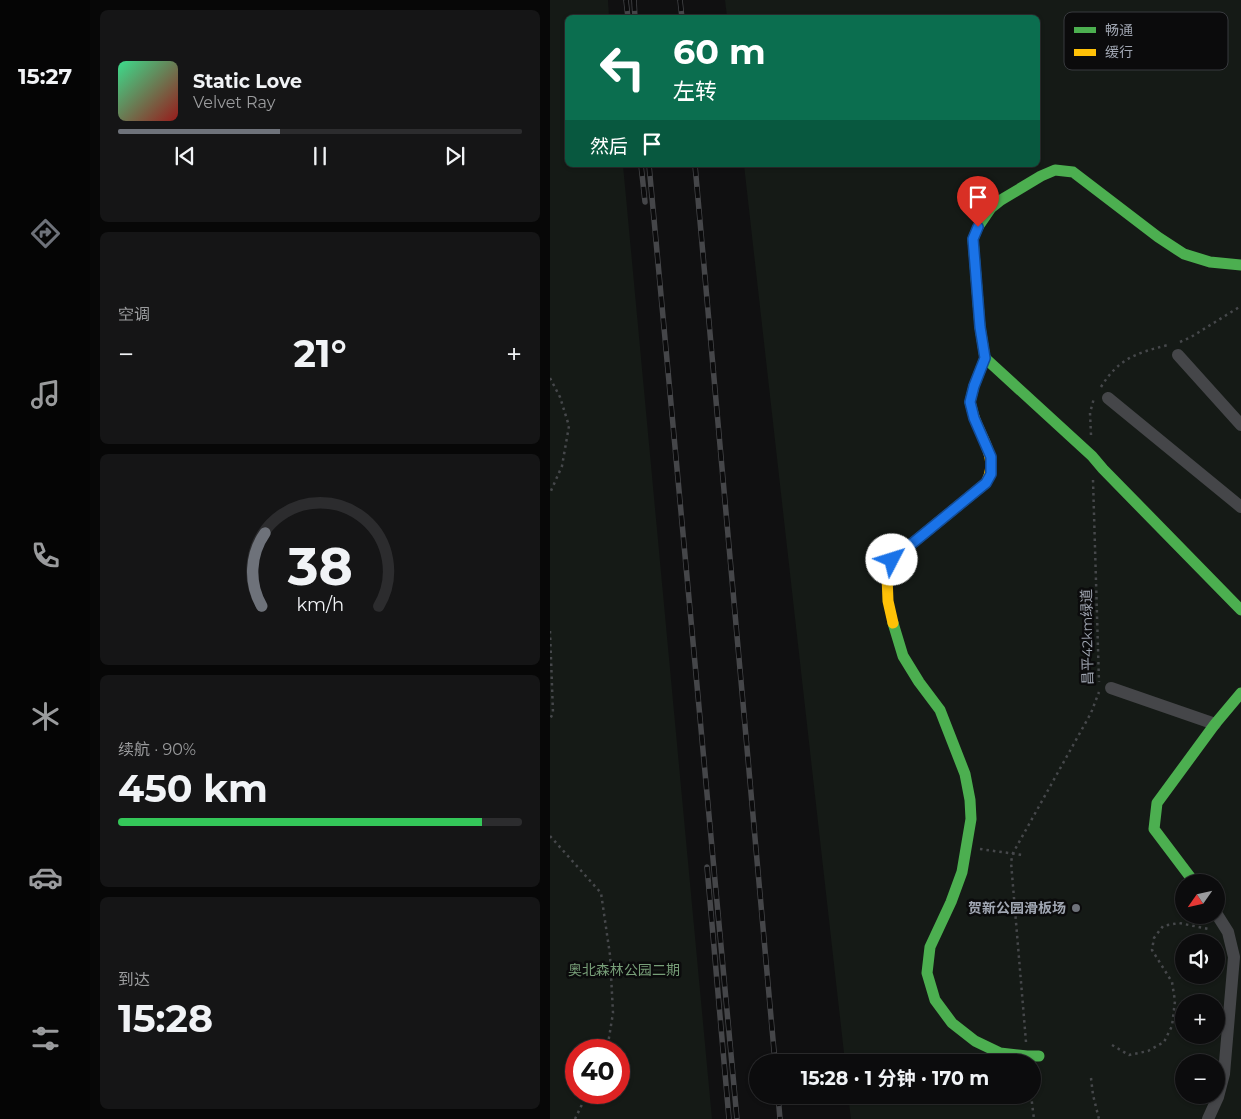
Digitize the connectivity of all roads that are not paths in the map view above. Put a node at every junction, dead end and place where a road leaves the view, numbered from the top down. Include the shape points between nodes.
1 (1241, 265) edge
2 (1175, 348) road end
3 (985, 358) junction
4 (1103, 395) road end
5 (1241, 426) edge
6 (1241, 507) edge
7 (1241, 610) edge
8 (1111, 688) dead end
9 (1241, 693) edge
10 (1215, 724) junction
11 (1188, 874) edge
12 (1223, 924) edge
13 (1011, 1054) edge
14 (1208, 1119) edge

1 - 3 street via 1210,262 1184,254 1073,172 1055,170 1001,200 991,208 975,233 975,270
2 - 5 street
3 - 7 street via 1092,456
3 - 13 street via 970,402 991,457 991,474 986,483 892,560 887,576 888,601 903,656 940,710 965,774 970,800 971,819 962,872 930,947 927,973 935,1000 952,1023 975,1041 1000,1053
4 - 6 street
8 - 10 street
9 - 10 street
10 - 11 street via 1157,803 1154,829
12 - 14 street via 1234,957 1224,1074

